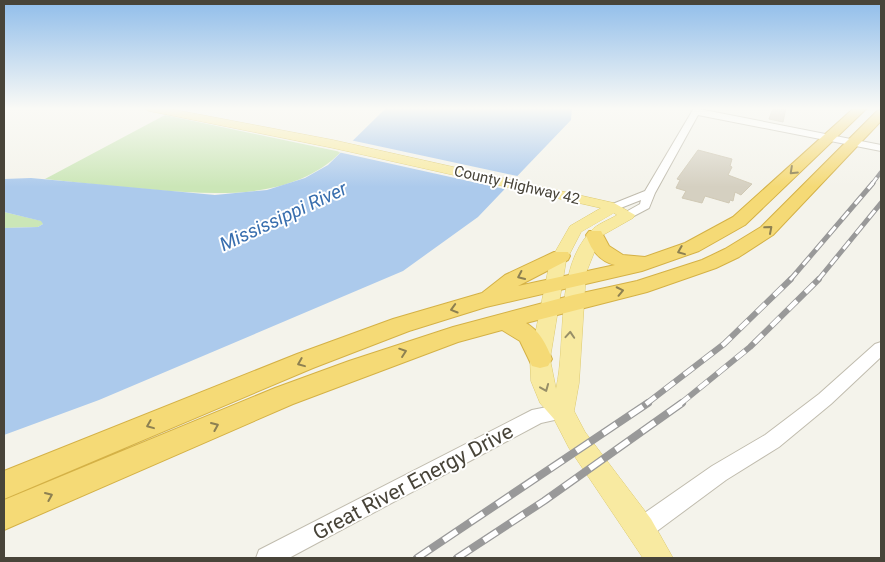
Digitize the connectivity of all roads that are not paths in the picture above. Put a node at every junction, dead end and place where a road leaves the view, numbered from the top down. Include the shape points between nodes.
1 (283, 134) edge
2 (683, 134) edge
3 (811, 134) edge
4 (833, 134) edge
5 (862, 134) edge
6 (829, 138) junction
7 (854, 143) junction
8 (881, 148) edge
9 (650, 193) junction
10 (580, 200) junction
11 (614, 208) junction
12 (628, 215) junction
13 (592, 228) junction
14 (561, 256) junction
15 (658, 260) junction
16 (559, 291) junction
17 (484, 300) junction
18 (573, 302) junction
19 (504, 321) junction
20 (881, 348) edge
21 (540, 359) junction
22 (562, 412) junction
23 (4, 485) edge
24 (4, 515) edge
25 (641, 529) junction
26 (267, 558) edge
27 (659, 558) edge

1 - 10 main road, County Highway 42
2 - 9 street
3 - 6 street
4 - 6 highway
5 - 7 highway
6 - 7 street
6 -> 15 highway via 739,221 692,247
7 - 8 street
18 -> 7 highway via 675,277 732,253 767,231
9 - 11 street
9 - 12 street via 645,206
10 - 11 main road, County Highway 42
10 - 13 main road via 589,211
11 - 12 main road, County Highway 42
11 - 13 main road
12 - 13 main road
13 - 14 main road via 575,230
13 - 15 highway via 602,253 617,260
13 - 16 main road via 580,264
14 - 16 main road
14 -> 17 highway via 512,280
15 - 16 highway
16 - 17 highway
16 - 18 highway
16 - 19 highway
16 - 21 main road
17 -> 23 highway via 341,347
22 -> 18 main road via 568,383
19 - 21 highway via 528,334
24 -> 19 highway via 302,389 425,344
20 - 25 street via 772,441 719,473
21 -> 22 main road via 542,381 548,396
22 - 25 main road via 576,440
22 - 26 street, Great River Energy Drive via 538,416
25 - 27 main road

